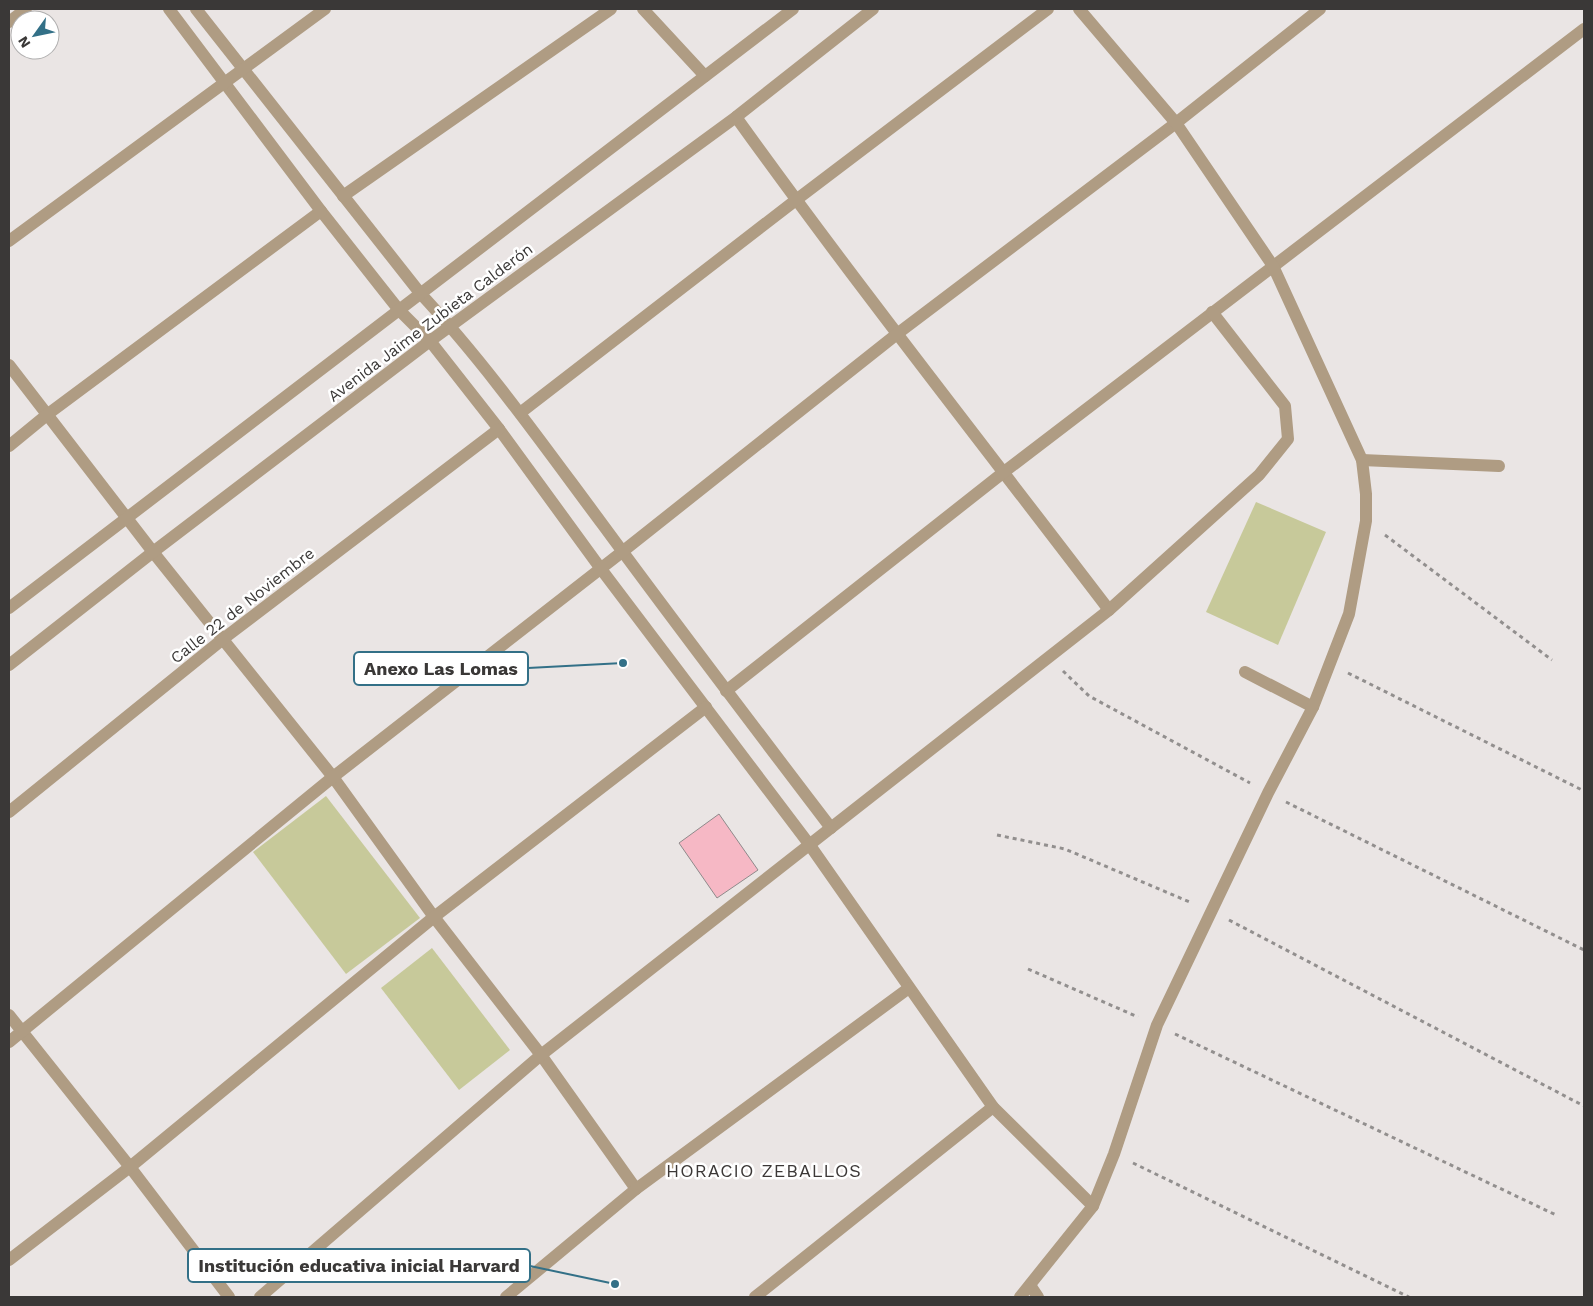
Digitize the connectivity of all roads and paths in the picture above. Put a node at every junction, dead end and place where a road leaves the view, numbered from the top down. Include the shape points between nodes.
1 (26, 9) edge
2 (169, 9) edge
3 (196, 9) edge
4 (325, 9) edge
5 (611, 9) edge
6 (643, 9) edge
7 (793, 9) edge
8 (873, 9) edge
9 (1048, 9) edge
10 (1079, 9) edge
11 (1320, 9) edge
12 (9, 22) edge
13 (1584, 29) edge
14 (243, 68) junction
15 (705, 76) junction
16 (225, 82) junction
17 (736, 117) junction
18 (1176, 123) junction
19 (343, 196) junction
20 (796, 200) junction
21 (321, 211) junction
22 (9, 241) edge
23 (1272, 266) junction
24 (420, 293) junction
25 (399, 310) junction
26 (1212, 312) junction
27 (450, 326) junction
28 (897, 334) junction
29 (430, 341) junction
30 (9, 365) edge
31 (520, 413) junction
32 (48, 414) junction
33 (499, 429) junction
34 (9, 446) edge
35 (1362, 460) junction
36 (1499, 466) dead end
37 (1004, 472) junction
38 (126, 517) junction
39 (1366, 521) junction
40 (153, 552) junction
41 (622, 552) junction
42 (601, 568) junction
43 (9, 608) edge
44 (1109, 610) junction
45 (223, 639) junction
46 (1047, 658) junction
47 (1552, 660) dead end
48 (1330, 663) junction
49 (9, 666) edge
50 (1245, 672) dead end
51 (726, 691) junction
52 (706, 707) junction
53 (1313, 707) junction
54 (333, 777) junction
55 (1584, 791) edge
56 (1268, 793) junction
57 (9, 812) edge
58 (831, 828) junction
59 (997, 835) dead end
60 (809, 844) junction
61 (1212, 911) junction
62 (434, 917) junction
63 (1584, 950) edge
64 (1028, 969) dead end
65 (909, 988) junction
66 (9, 1015) edge
67 (1157, 1026) junction
68 (22, 1032) junction
69 (9, 1042) edge
70 (541, 1055) junction
71 (1584, 1106) edge
72 (992, 1107) junction
73 (1114, 1154) junction
74 (130, 1167) junction
75 (636, 1189) junction
76 (1093, 1206) junction
77 (1556, 1215) dead end
78 (9, 1260) edge
79 (1030, 1285) junction
80 (229, 1297) edge
81 (260, 1297) edge
82 (506, 1297) edge
83 (755, 1297) edge
84 (1020, 1297) edge
85 (1038, 1297) edge
86 (1409, 1297) edge

1 - 12 street
2 - 16 street
3 - 14 street
4 - 14 street
5 - 19 street
6 - 15 street
7 - 15 street, Avenida Jaime Zubieta Calderón
8 - 17 street, Avenida Jaime Zubieta Calderón
9 - 20 street
10 - 18 street
11 - 18 street
13 - 23 street
14 - 16 street
14 - 19 street
15 - 24 street, Avenida Jaime Zubieta Calderón
16 - 21 street
16 - 22 street
17 - 20 street
17 - 27 street, Avenida Jaime Zubieta Calderón
18 - 23 street
18 - 28 street
19 - 24 street
20 - 28 street
20 - 31 street
21 - 25 street
21 - 32 street
23 - 26 street
23 - 35 street
24 - 25 street, Avenida Jaime Zubieta Calderón
24 - 27 street
25 - 29 street
25 - 38 street, Avenida Jaime Zubieta Calderón
26 - 37 street
26 - 44 street via 1285,406 1288,439 1260,475
27 - 29 street, Avenida Jaime Zubieta Calderón
27 - 31 street
28 - 37 street
28 - 41 street
29 - 33 street
29 - 40 street, Avenida Jaime Zubieta Calderón
30 - 32 street
31 - 41 street
32 - 34 street
32 - 38 street
33 - 42 street
33 - 45 street, Calle 22 de Noviembre
35 - 36 street
35 - 39 street
37 - 44 street
37 - 51 street
38 - 40 street
38 - 43 street, Avenida Jaime Zubieta Calderón
39 - 47 path
39 - 48 street via 1349,614
40 - 45 street
40 - 49 street, Avenida Jaime Zubieta Calderón
41 - 42 street
41 - 51 street
42 - 52 street
42 - 54 street
44 - 46 street
45 - 54 street
45 - 57 street, Calle 22 de Noviembre
46 - 56 path via 1089,696
46 - 58 street
48 - 53 street
48 - 55 path
50 - 53 street
51 - 58 street
52 - 60 street
52 - 62 street
53 - 56 street
54 - 62 street
54 - 68 street
56 - 61 street
56 - 63 path
58 - 60 street
59 - 61 path via 1065,849
60 - 65 street
60 - 70 street
61 - 67 street
61 - 71 path
62 - 70 street
62 - 74 street
64 - 67 path
65 - 72 street
65 - 75 street
66 - 68 street
67 - 73 street
67 - 77 path
68 - 69 street
68 - 74 street
70 - 75 street
70 - 81 street
72 - 76 street
72 - 83 street
73 - 76 street
73 - 86 path
74 - 78 street
74 - 80 street
75 - 82 street
76 - 79 street
79 - 84 street
79 - 85 street

